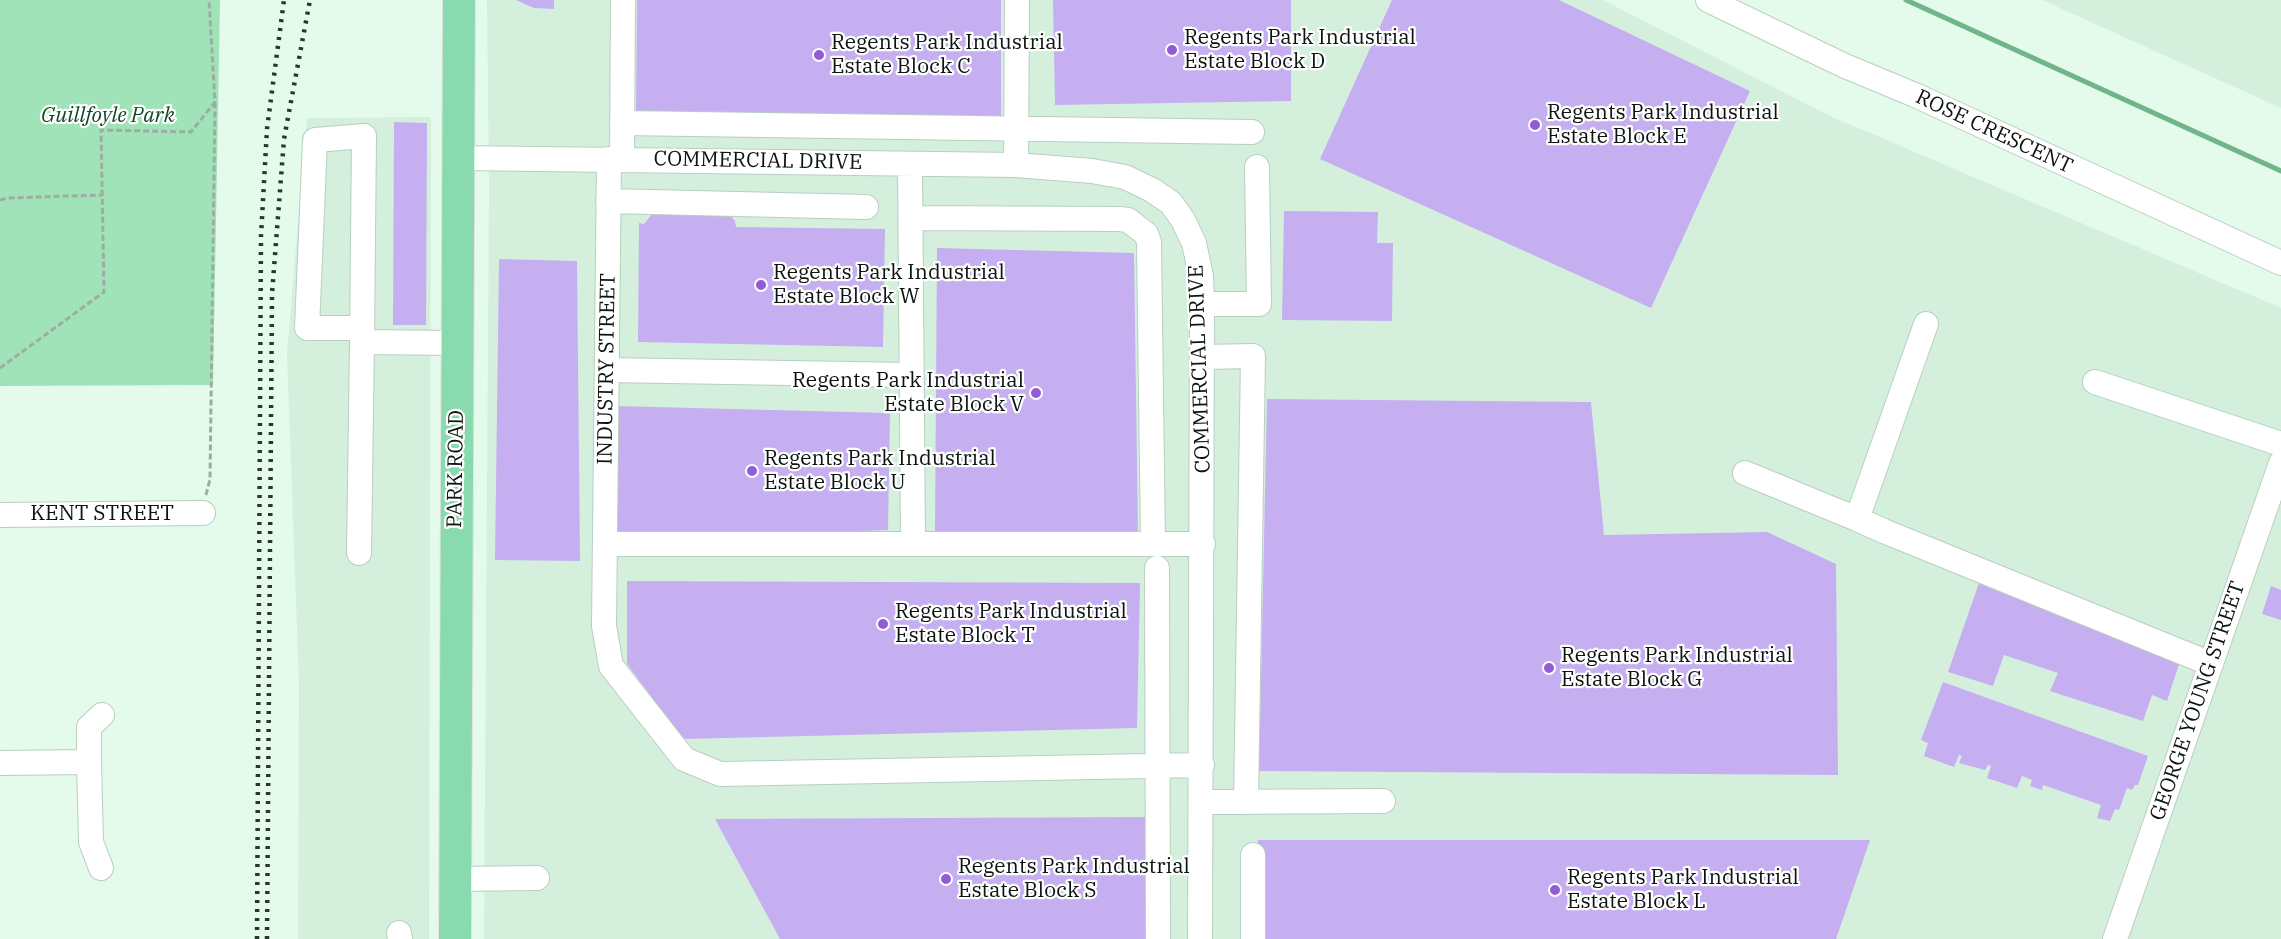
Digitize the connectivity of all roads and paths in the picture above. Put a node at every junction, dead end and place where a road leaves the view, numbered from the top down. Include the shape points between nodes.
1 (209, 0) edge
2 (459, 0) edge
3 (623, 0) edge
4 (1017, 0) edge
5 (1708, 0) edge
6 (215, 102) junction
7 (622, 123) junction
8 (1017, 128) junction
9 (1252, 132) dead end
10 (458, 158) junction
11 (615, 159) junction
12 (910, 164) junction
13 (1016, 165) junction
14 (1257, 167) dead end
15 (103, 195) junction
16 (0, 200) edge
17 (608, 201) junction
18 (866, 207) dead end
19 (911, 218) junction
20 (2281, 263) edge
21 (1202, 304) junction
22 (1926, 324) dead end
23 (362, 335) junction
24 (457, 343) junction
25 (1203, 357) junction
26 (0, 368) edge
27 (607, 370) junction
28 (911, 375) junction
29 (2095, 382) dead end
30 (2281, 444) edge
31 (2281, 463) edge
32 (1745, 473) dead end
33 (204, 507) joint
34 (0, 515) edge
35 (1857, 519) junction
36 (605, 544) junction
37 (912, 544) junction
38 (1153, 544) junction
39 (1203, 544) junction
40 (359, 552) dead end
41 (1157, 568) dead end
42 (2211, 664) junction
43 (102, 715) dead end
44 (89, 762) junction
45 (0, 763) edge
46 (1158, 765) junction
47 (1202, 765) junction
48 (1383, 801) dead end
49 (1201, 802) junction
50 (1246, 802) junction
51 (1253, 855) dead end
52 (101, 868) dead end
53 (537, 878) dead end
54 (455, 879) junction
55 (455, 939) edge
56 (1158, 939) edge
57 (1200, 939) edge
58 (1253, 939) edge
59 (2115, 939) edge

1 - 6 path
2 - 10 main road, PARK ROAD
3 - 7 street, INDUSTRY STREET
4 - 8 street
5 - 20 street, ROSE CRESCENT
6 - 15 path via 191,132 101,130
6 - 33 path via 210,479
7 - 8 street
7 - 11 street, INDUSTRY STREET
8 - 9 street
8 - 13 street
10 - 11 street, COMMERCIAL DRIVE
10 - 24 main road, PARK ROAD
11 - 12 street, COMMERCIAL DRIVE
11 - 17 street, INDUSTRY STREET
12 - 13 street, COMMERCIAL DRIVE
12 - 19 street
13 - 21 street, COMMERCIAL DRIVE via 1125,177 1171,203 1194,243
14 - 21 street via 1259,304
15 - 16 path
15 - 26 path via 104,292
17 - 18 street
17 - 27 street, INDUSTRY STREET
19 - 28 street
19 - 38 street via 1119,219 1128,220 1146,234
21 - 25 street, COMMERCIAL DRIVE
22 - 35 street
23 - 23 street via 364,136 315,140 307,328
23 - 24 street
23 - 40 street
24 - 54 main road, PARK ROAD
25 - 39 street, COMMERCIAL DRIVE
25 - 50 street via 1253,356
27 - 28 street
27 - 36 street, INDUSTRY STREET
28 - 37 street
29 - 30 street
31 - 42 street, GEORGE YOUNG STREET
32 - 35 street
33 - 34 street, KENT STREET
35 - 42 street
36 - 37 street
36 - 46 street, INDUSTRY STREET via 604,626 611,666 684,759 720,774
37 - 38 street
38 - 39 street
39 - 47 street, COMMERCIAL DRIVE
41 - 46 street
42 - 59 street, GEORGE YOUNG STREET
43 - 44 street via 89,727
44 - 45 street
44 - 52 street via 91,842
46 - 47 street
46 - 56 street
47 - 49 street, COMMERCIAL DRIVE
48 - 50 street
49 - 50 street
49 - 57 street, COMMERCIAL DRIVE
51 - 58 street
53 - 54 street
54 - 55 main road, PARK ROAD

